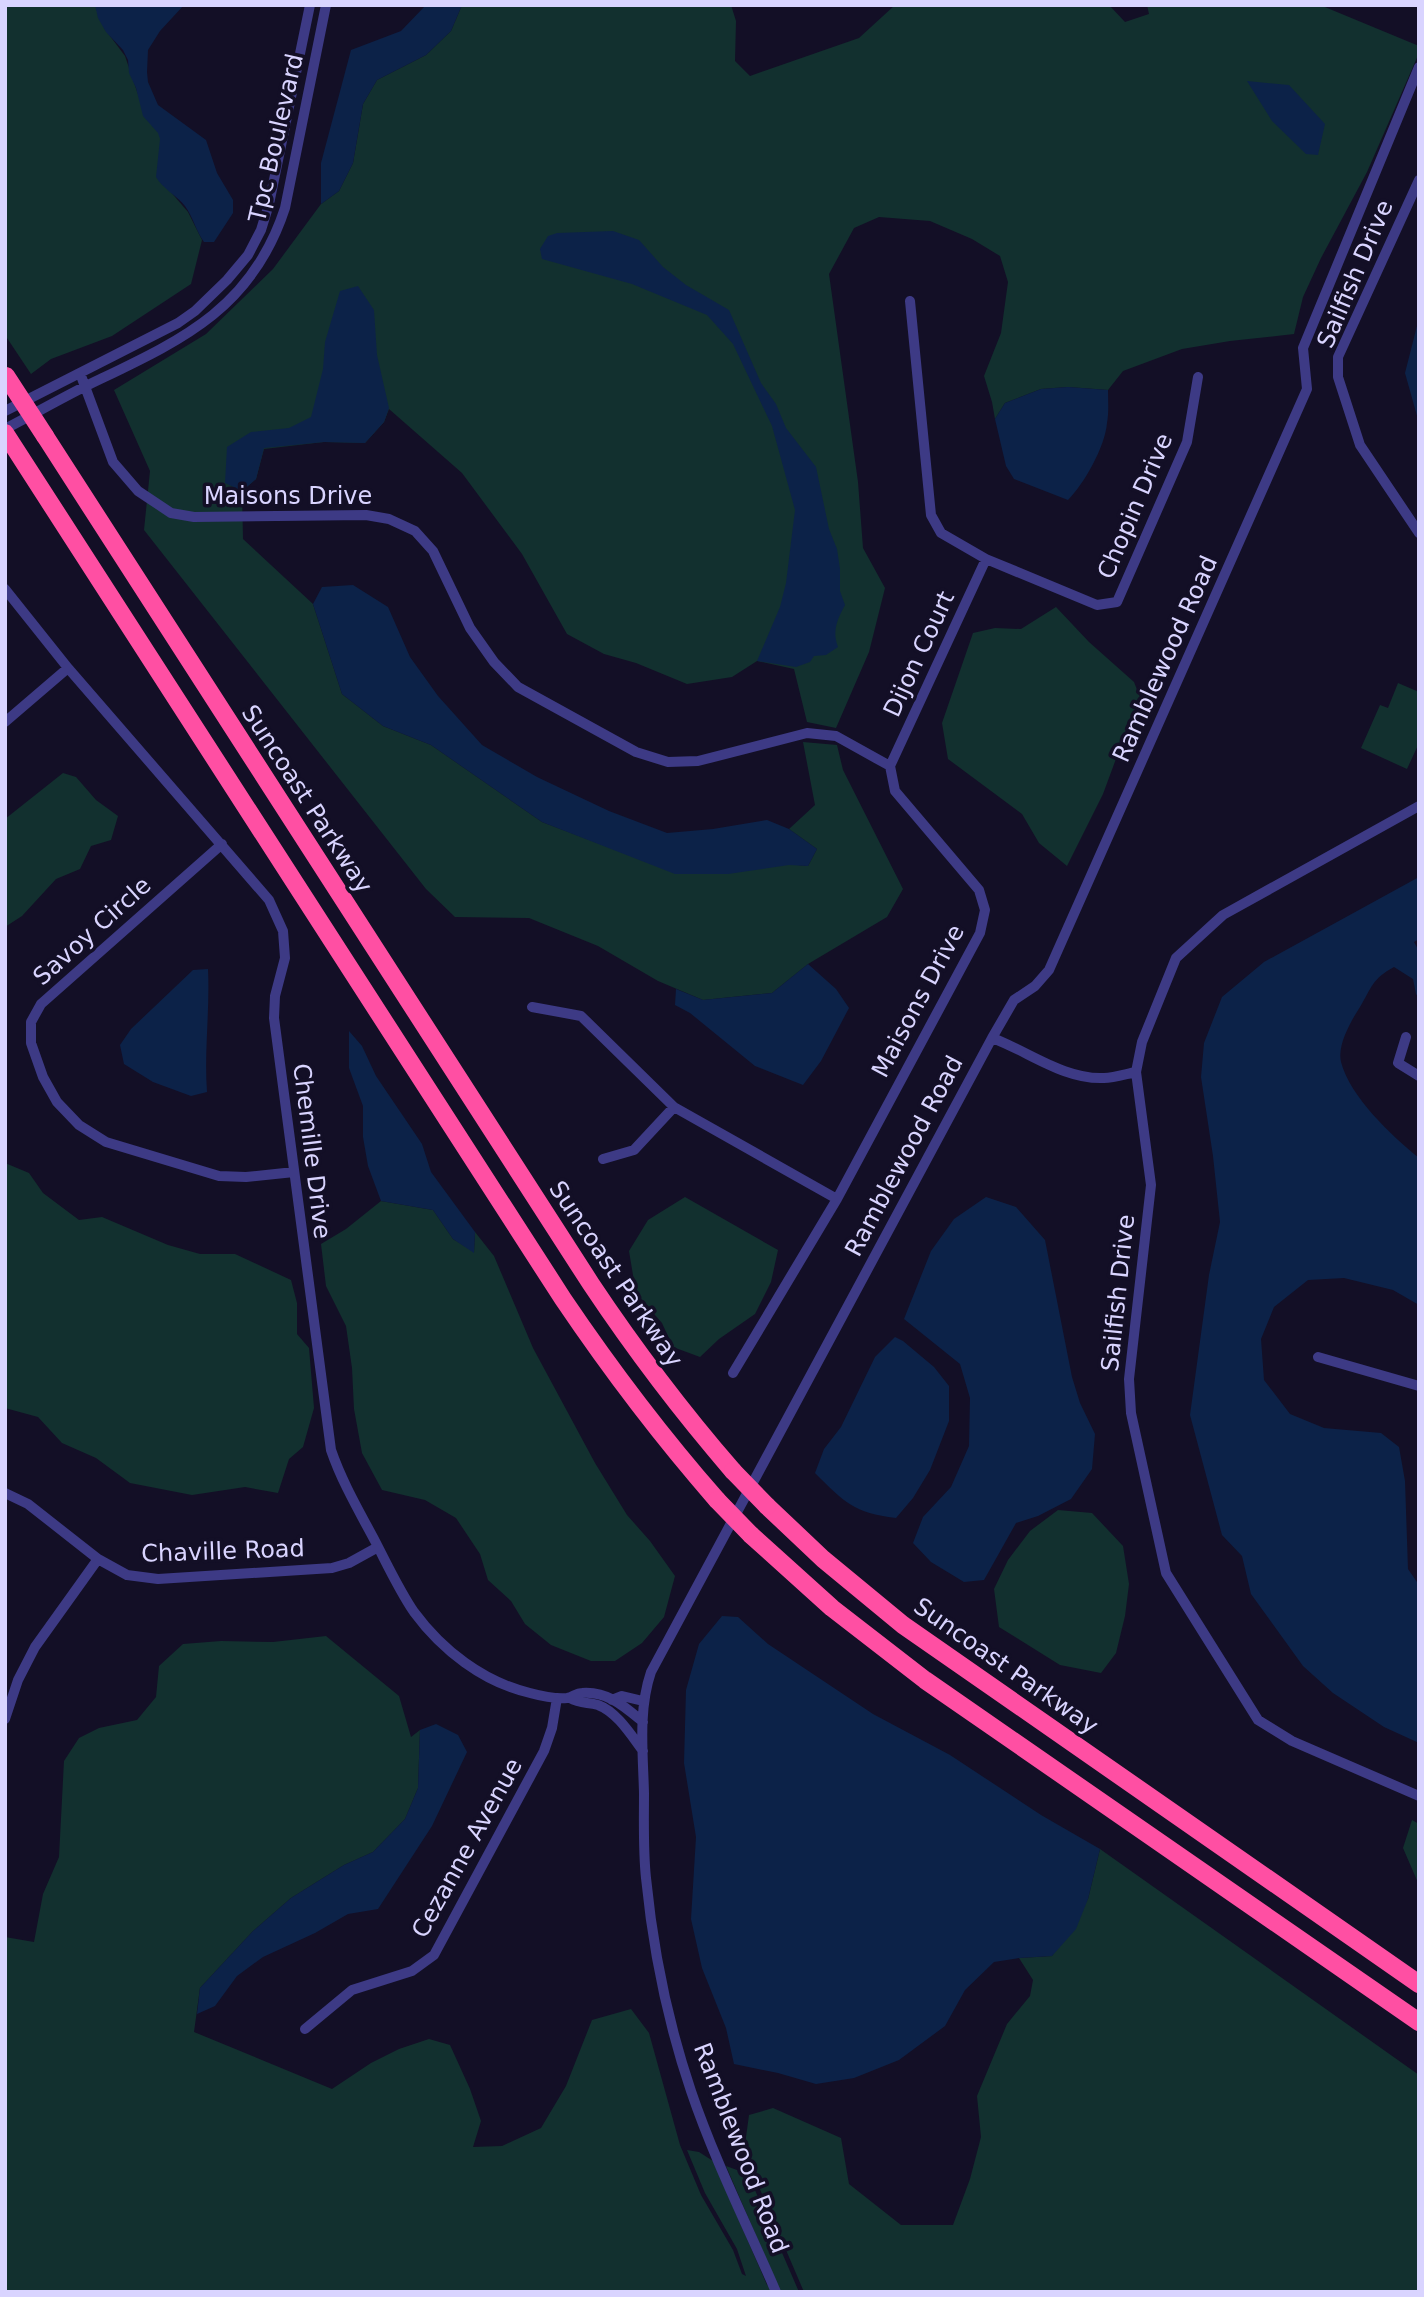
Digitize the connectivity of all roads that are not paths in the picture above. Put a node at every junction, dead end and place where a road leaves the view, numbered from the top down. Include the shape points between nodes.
1 (310, 5) edge
2 (326, 5) edge
3 (1419, 66) edge
4 (1419, 180) edge
5 (910, 301) dead end
6 (80, 373) junction
7 (6, 375) edge
8 (1198, 377) dead end
9 (86, 386) junction
10 (5, 411) edge
11 (5, 431) edge
12 (1419, 533) edge
13 (986, 559) junction
14 (5, 589) edge
15 (68, 668) junction
16 (5, 722) edge
17 (890, 766) junction
18 (1419, 806) edge
19 (222, 844) junction
20 (532, 1007) dead end
21 (1406, 1037) dead end
22 (992, 1038) junction
23 (1136, 1072) junction
24 (1419, 1076) edge
25 (674, 1107) junction
26 (603, 1159) dead end
27 (294, 1172) junction
28 (837, 1199) junction
29 (1318, 1357) dead end
30 (733, 1373) dead end
31 (1419, 1386) edge
32 (5, 1493) edge
33 (378, 1547) junction
34 (98, 1559) junction
35 (557, 1698) junction
36 (570, 1698) junction
37 (612, 1699) junction
38 (643, 1700) junction
39 (607, 1710) junction
40 (5, 1719) edge
41 (643, 1723) junction
42 (643, 1751) junction
43 (1419, 1796) edge
44 (1419, 1984) edge
45 (1419, 2022) edge
46 (305, 2029) dead end
47 (776, 2292) edge

1 - 6 street, Tpc Boulevard via 270,204 248,255 212,296 178,323
2 - 9 street, Tpc Boulevard via 285,208 263,258 223,307 193,331
3 - 22 street, Ramblewood Road via 1303,348 1307,390 1049,970 1014,1000
4 - 12 street, Sailfish Drive via 1338,357 1338,377 1360,445
5 - 13 street, Chopin Drive via 930,515 941,533
6 - 9 street, Maisons Drive
6 - 10 street, Tpc Boulevard
7 - 44 highway, Suncoast Parkway, bridge via 597,1294 671,1398 733,1471 823,1559 903,1625
8 - 13 street, Chopin Drive via 1187,442 1117,602 1097,605
9 - 11 street, Tpc Boulevard
9 - 17 street, Maisons Drive via 113,462 138,491 171,513 194,517 366,515 415,531 433,551 470,628 518,687 636,752 668,762 698,761 807,733 836,736
11 - 45 highway, bridge via 563,1299 650,1421 717,1500 791,1573 925,1680
13 - 17 street, Dijon Court
14 - 15 street, Chemille Drive
15 - 16 street
15 - 19 street, Chemille Drive
17 - 28 street, Maisons Drive via 895,791 979,890 985,911 980,933
18 - 23 street, Sailfish Drive via 1223,915 1176,958 1142,1042
19 - 27 street, Chemille Drive via 270,900 283,931 285,958 274,1018
19 - 27 street, Savoy Circle via 41,1004 31,1022 31,1042 57,1102 79,1125 106,1142 219,1176
20 - 25 street via 581,1016
21 - 24 street via 1398,1063
22 - 23 street via 1082,1076 1104,1078
22 - 38 street, Ramblewood Road via 651,1672
23 - 43 street, Sailfish Drive via 1151,1185 1130,1402 1166,1573 1258,1720 1293,1741
25 - 26 street via 634,1150
25 - 28 street
27 - 33 street, Chemille Drive via 331,1450 340,1477
28 - 30 street, Maisons Drive
29 - 31 street
32 - 34 street, Chaville Road via 28,1504
33 - 34 street, Chaville Road via 332,1568 158,1579 127,1575
33 - 35 street, Chemille Drive via 414,1611 451,1653 501,1684
34 - 40 street via 35,1647
35 - 36 street, Chemille Drive
35 - 46 street, Cezanne Avenue via 544,1751 434,1955 412,1971 352,1990
36 - 37 street, Chemille Drive via 579,1693
36 - 39 street, Chemille Drive
37 - 38 street, Chemille Drive
37 - 39 street
37 - 41 street, Chemille Drive
38 - 41 street, Ramblewood Road
39 - 42 street
41 - 42 street, Ramblewood Road
42 - 47 street, Ramblewood Road via 646,1875 654,1941 674,2032 706,2129

